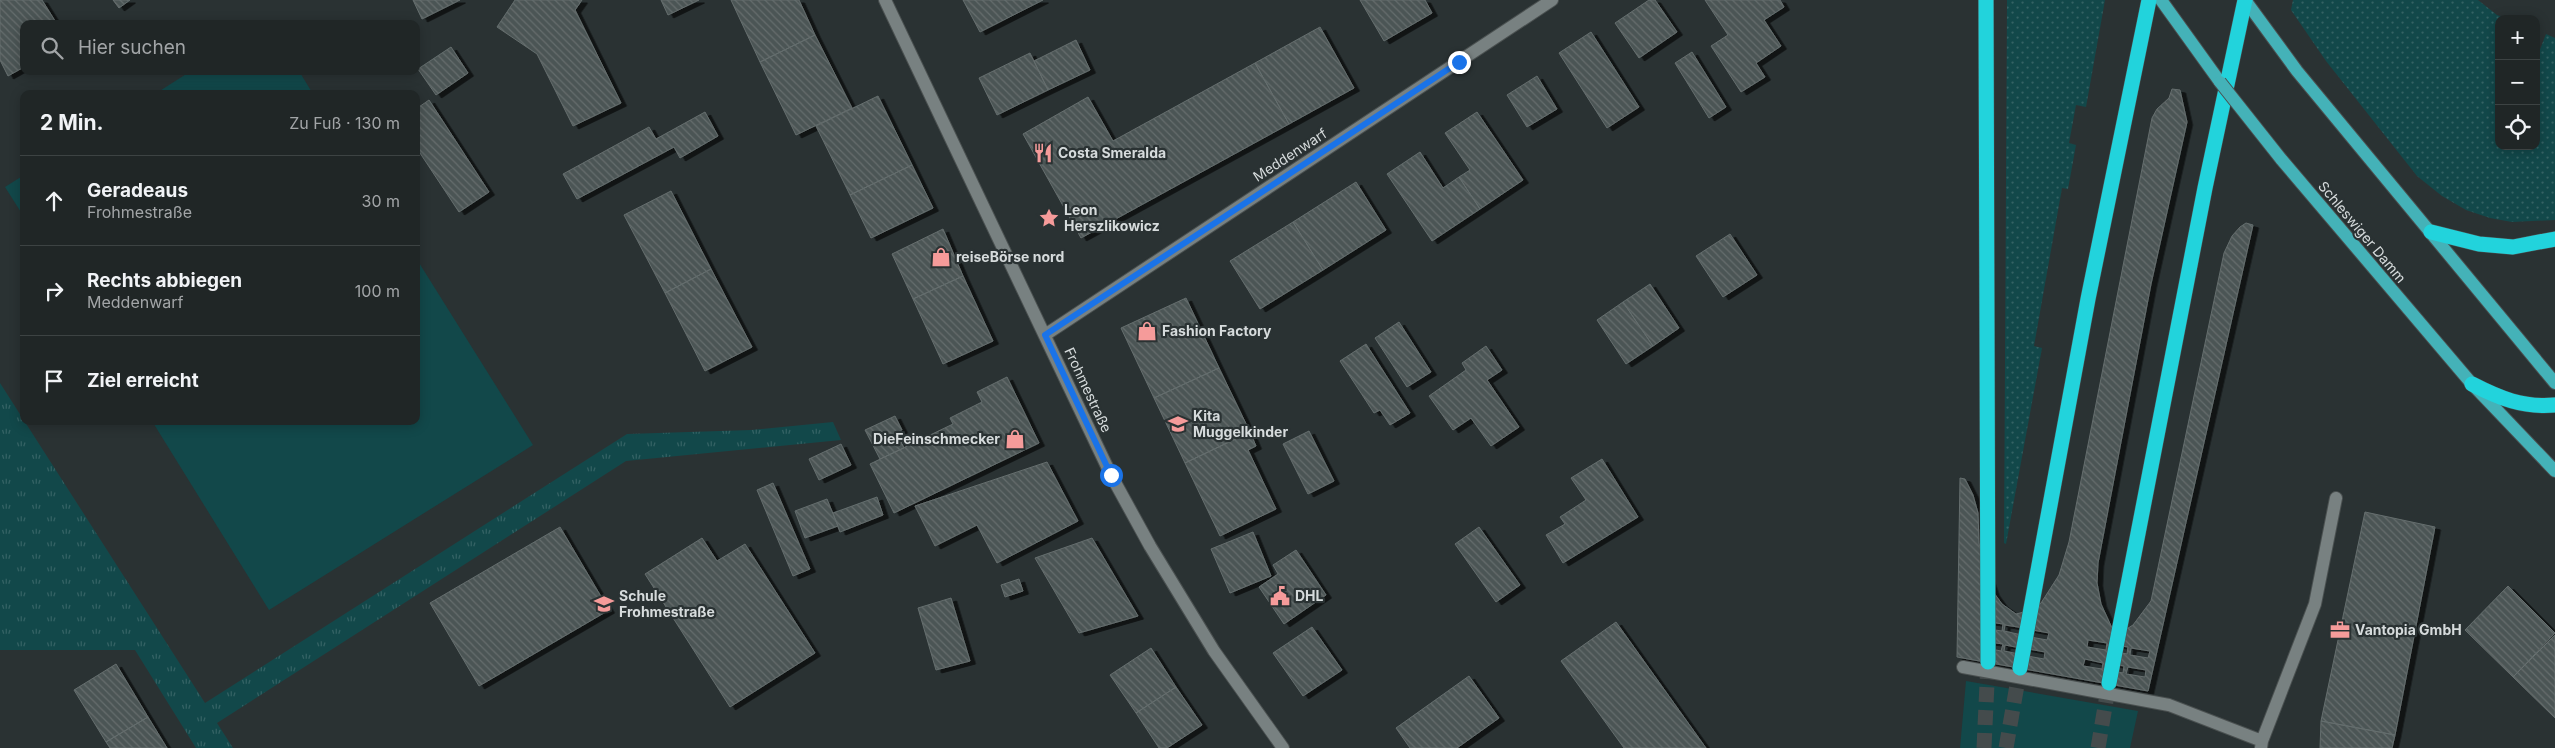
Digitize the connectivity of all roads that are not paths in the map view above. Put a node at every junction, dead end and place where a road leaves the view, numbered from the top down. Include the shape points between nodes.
1 (884, 0) edge
2 (1552, 0) edge
3 (1986, 0) edge
4 (2149, 0) edge
5 (2161, 0) edge
6 (2245, 0) edge
7 (2431, 232) junction
8 (2555, 239) edge
9 (1045, 335) junction
10 (2555, 383) edge
11 (2472, 384) junction
12 (2555, 404) edge
13 (2555, 471) edge
14 (2336, 498) dead end
15 (1988, 662) tunnel mouth
16 (1963, 667) dead end
17 (2020, 668) tunnel mouth
18 (2108, 684) tunnel mouth
19 (2261, 744) edge
20 (1283, 748) edge

1 - 9 street, Frohmestraße
2 - 9 street, Meddenwarf
3 - 15 highway
4 - 17 highway via 2088,299
5 - 11 main road, Schleswiger Damm, bridge via 2281,159
6 - 7 main road via 2297,71
6 - 18 highway
7 - 8 highway via 2496,246
7 - 10 main road
9 - 20 street, Frohmestraße via 1111,475 1150,546 1214,651
11 - 12 highway via 2511,402
11 - 13 main road, Schleswiger Damm
14 - 19 street via 2315,604
16 - 19 street via 2169,705

